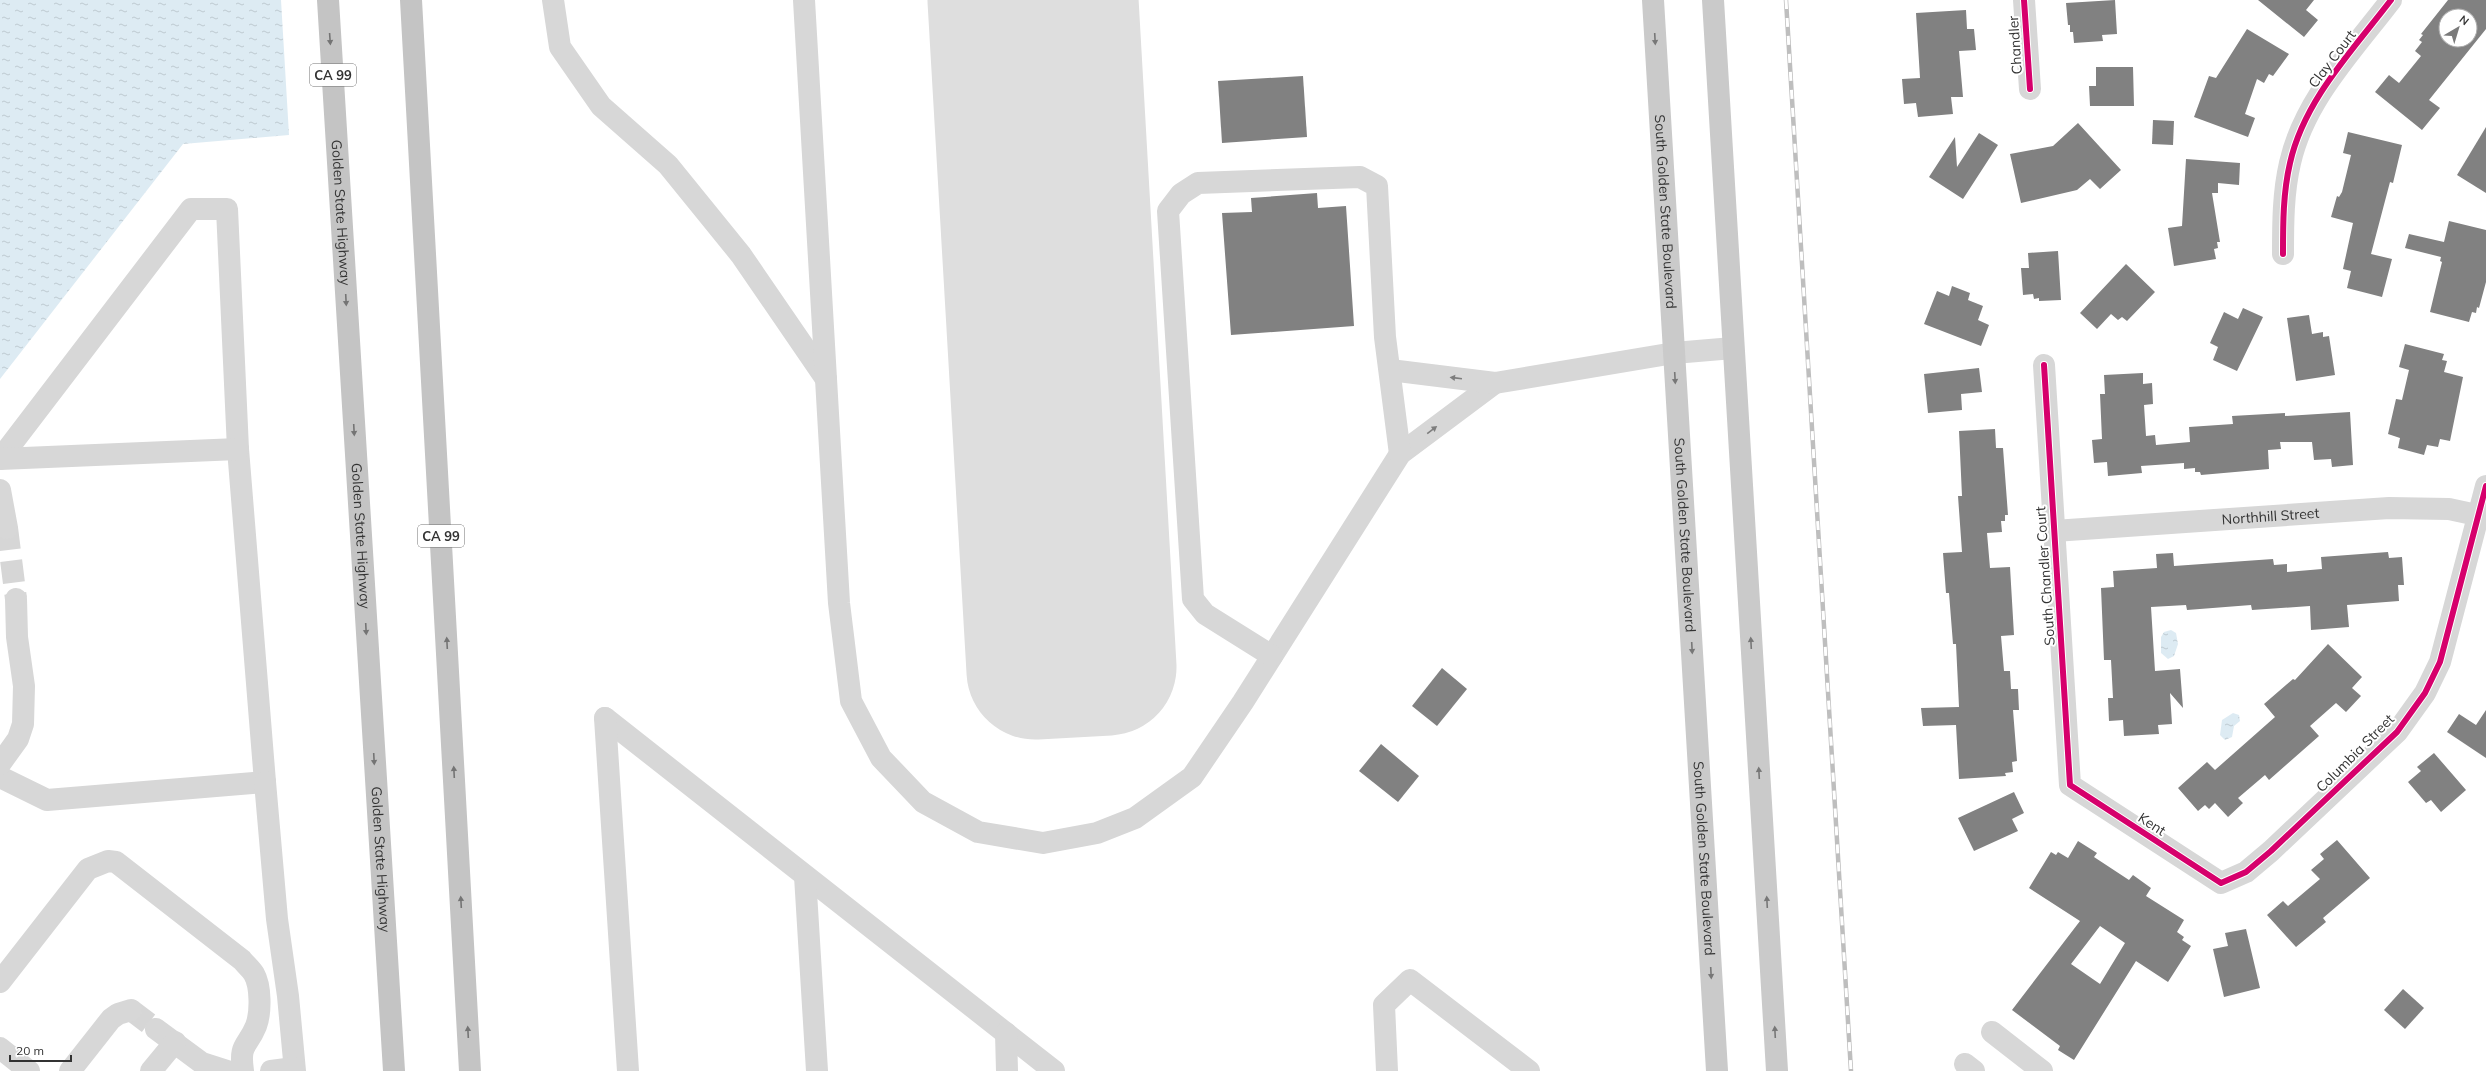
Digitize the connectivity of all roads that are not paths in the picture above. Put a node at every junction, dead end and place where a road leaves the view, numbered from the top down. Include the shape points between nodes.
1 (328, 0) edge
2 (411, 0) edge
3 (553, 0) edge
4 (804, 0) edge
5 (1652, 0) edge
6 (1713, 0) edge
7 (2024, 0) edge
8 (2391, 0) edge
9 (2030, 89) dead end
10 (2283, 254) dead end
11 (1733, 348) junction
12 (1674, 353) junction
13 (2044, 365) dead end
14 (1390, 370) junction
15 (827, 380) junction
16 (1495, 383) junction
17 (238, 449) junction
18 (1400, 454) junction
19 (0, 459) edge
20 (2486, 486) edge
21 (0, 490) edge
22 (2483, 516) edge
23 (7, 528) tunnel mouth
24 (2054, 531) junction
25 (16, 599) tunnel mouth
26 (8, 631) edge
27 (1272, 656) junction
28 (0, 764) edge
29 (0, 777) edge
30 (265, 782) junction
31 (2070, 785) joint
32 (805, 876) junction
33 (2221, 883) joint
34 (0, 982) edge
35 (131, 1010) dead end
36 (156, 1029) tunnel mouth
37 (1992, 1032) dead end
38 (1006, 1033) junction
39 (175, 1042) junction
40 (0, 1048) edge
41 (294, 1070) edge
42 (29, 1071) edge
43 (70, 1071) edge
44 (151, 1071) edge
45 (227, 1071) edge
46 (243, 1071) edge
47 (271, 1071) edge
48 (394, 1071) edge
49 (470, 1071) edge
50 (628, 1071) edge
51 (817, 1071) edge
52 (1007, 1071) edge
53 (1054, 1071) edge
54 (1387, 1071) edge
55 (1529, 1071) edge
56 (1717, 1071) edge
57 (1777, 1071) edge
58 (2042, 1071) edge

1 -> 48 highway, Golden State Highway / CA 99
49 -> 2 highway, CA 99
3 - 15 street via 560,47 601,106 668,165 741,255
4 - 15 street via 812,173
5 -> 12 main road, South Golden State Boulevard
6 - 11 main road
7 - 9 street, Chandler
8 - 10 street, Clay Court via 2322,91 2297,142 2285,184
11 - 12 street
57 -> 11 main road
12 - 16 street
12 -> 56 main road, South Golden State Boulevard
13 - 24 street, South Chandler Court
16 -> 14 street
14 - 18 street
14 - 27 street via 1385,337 1376,186 1360,177 1198,183 1181,194 1168,211 1193,599 1205,614
15 - 27 street via 839,603 851,701 881,758 923,802 978,832 1043,843 1097,834 1135,818 1192,777
18 -> 16 street
17 - 19 street
17 - 19 street via 227,209 191,209
17 - 30 street
18 - 27 street
20 - 22 street, Columbia Street
21 - 23 street
22 - 24 street, Northhill Street via 2434,508 2389,508
22 - 33 street, Columbia Street via 2440,662 2425,693 2397,732 2271,851 2246,872
24 - 31 street, South Chandler Court
25 - 26 street
26 - 28 street via 24,686 23,724 18,740
29 - 30 street via 46,800
30 - 41 street
31 - 33 street, Kent
32 - 38 street
32 - 50 street via 605,718
32 - 51 street
34 - 46 street via 88,869 108,861 116,862 242,960 254,975 258,987 258,1018 256,1027 242,1048
35 - 43 street via 111,1019
36 - 39 street
37 - 58 street
38 - 52 street
38 - 53 street
39 - 44 street
39 - 45 street via 202,1063
40 - 42 street
41 - 47 street
54 - 55 street via 1384,1005 1410,980

